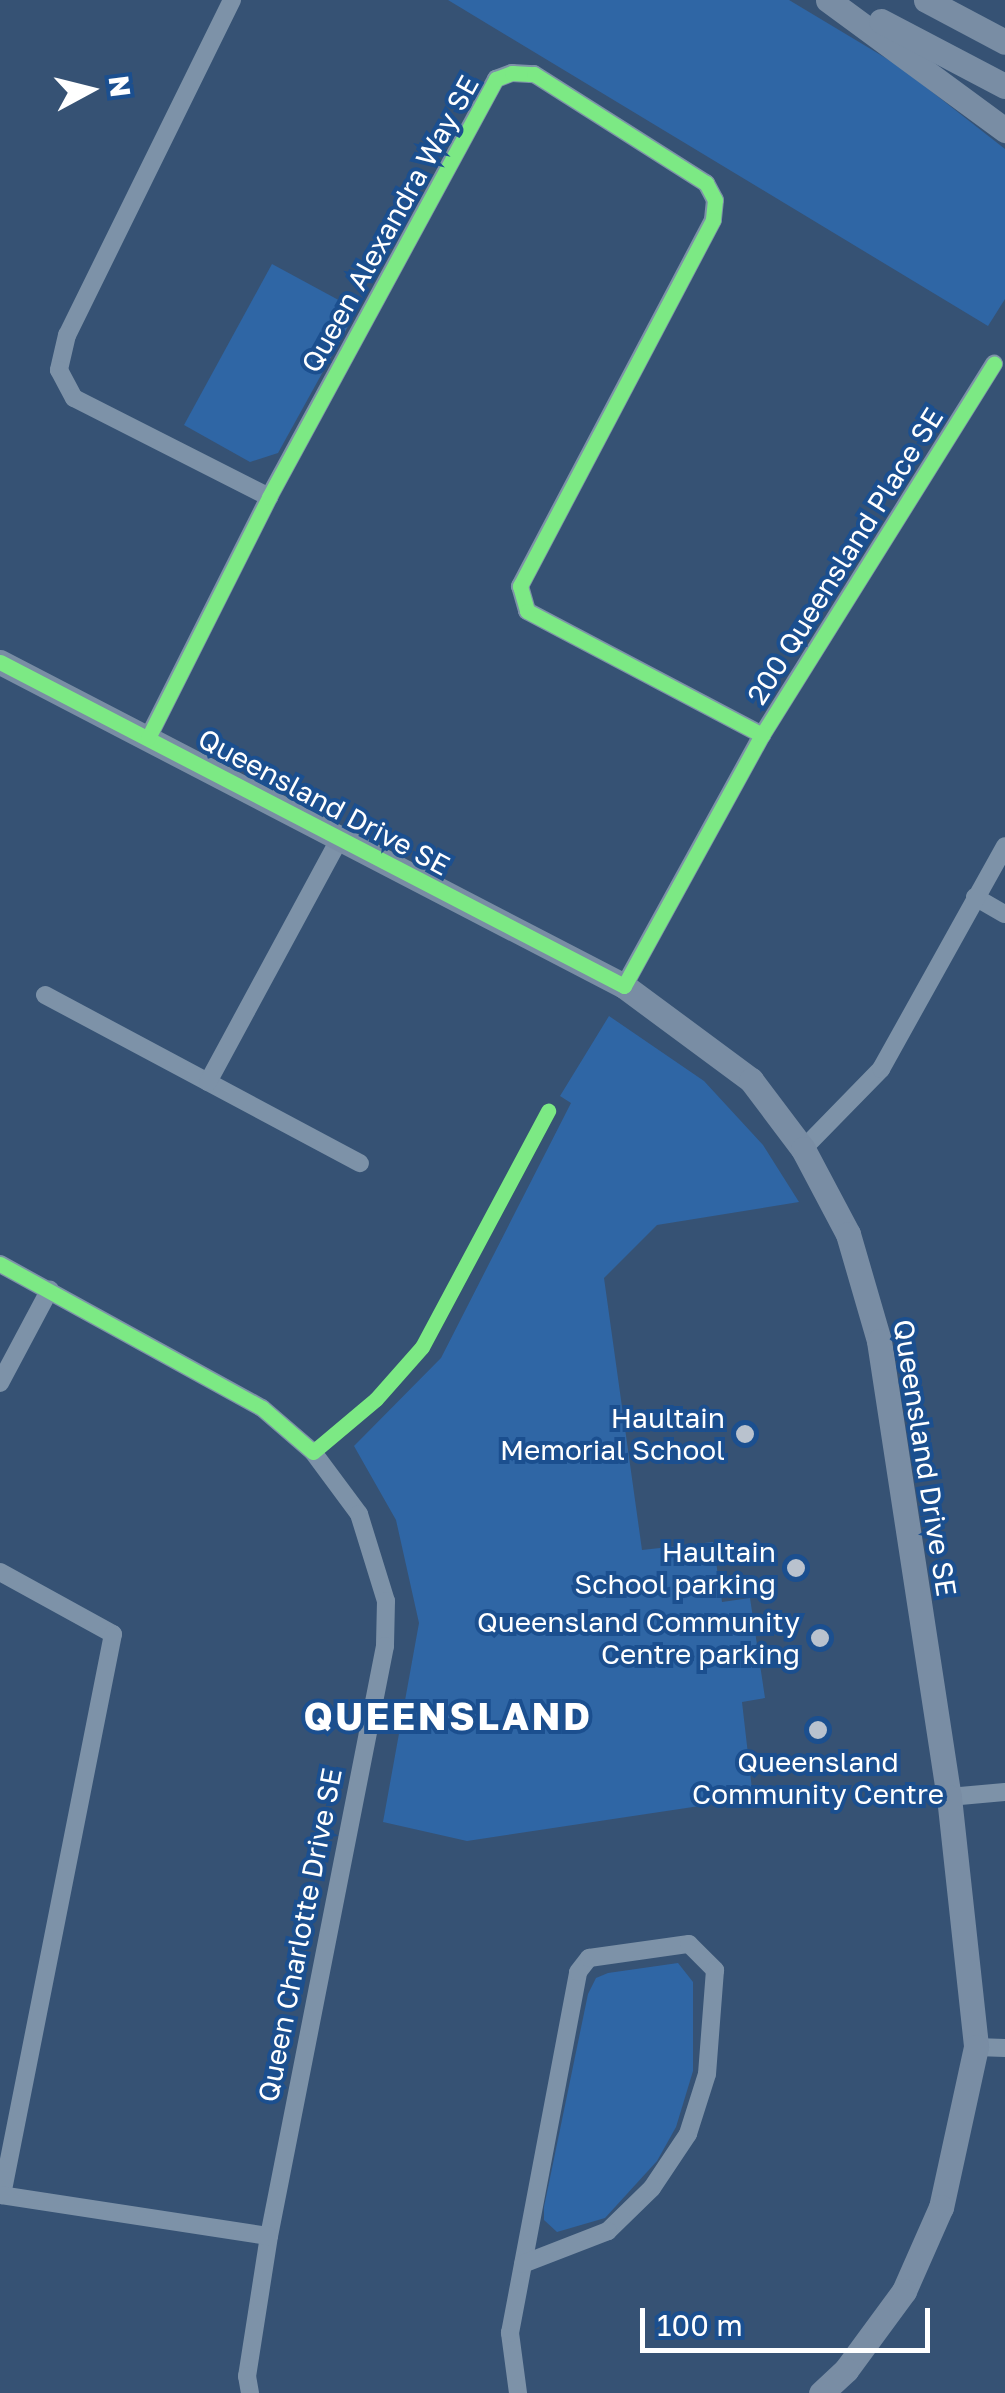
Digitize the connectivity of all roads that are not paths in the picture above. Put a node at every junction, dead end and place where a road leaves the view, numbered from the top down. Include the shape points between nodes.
1 (232, 0) edge
2 (828, 0) edge
3 (841, 0) edge
4 (926, 0) edge
5 (1005, 42) edge
6 (1005, 86) edge
7 (1005, 130) edge
8 (994, 364) dead end
9 (269, 498) junction
10 (0, 662) edge
11 (762, 735) junction
12 (148, 738) junction
13 (339, 840) junction
14 (1005, 846) edge
15 (976, 897) junction
16 (1005, 914) edge
17 (624, 986) junction
18 (45, 995) dead end
19 (208, 1082) junction
20 (803, 1149) junction
21 (360, 1162) dead end
22 (0, 1264) edge
23 (50, 1289) junction
24 (0, 1383) edge
25 (0, 1572) edge
26 (1005, 1792) edge
27 (949, 1797) junction
28 (976, 2047) junction
29 (1005, 2048) edge
30 (1, 2195) edge
31 (269, 2236) junction
32 (523, 2264) junction
33 (250, 2393) edge
34 (518, 2393) edge
35 (821, 2393) edge

1 - 9 street via 66,334 59,370 74,398
2 - 7 street
3 - 6 street
4 - 5 street
8 - 11 street, 200 Queensland Place SE
9 - 11 street, Queen Alexandra Way SE via 496,79 534,74 706,183 715,200 713,220 520,586 527,611
9 - 12 street, Queen Alexandra Way SE
10 - 12 street, Queensland Drive SE
11 - 17 street, 200 Queensland Place SE
12 - 13 street, Queensland Drive SE
13 - 17 street, Queensland Drive SE
13 - 19 street
14 - 15 street
15 - 16 street
15 - 20 street via 881,1069
17 - 20 street, Queensland Drive SE via 751,1080
18 - 19 street
19 - 21 street
20 - 27 street, Queensland Drive SE via 848,1234 880,1340
22 - 23 street, Queen Charlotte Drive SE
23 - 24 street
23 - 31 street, Queen Charlotte Drive SE via 262,1408 312,1452 359,1514 386,1601 385,1646
25 - 30 street via 113,1634
26 - 27 street
27 - 28 street, Queensland Drive SE
28 - 29 street
28 - 35 street, Queensland Drive SE via 942,2207 912,2274 846,2370
30 - 31 street
31 - 33 street, Queen Charlotte Drive SE
32 - 32 street via 578,1972 589,1958 689,1944 715,1970 707,2074 688,2134 652,2188 608,2231
32 - 34 street via 510,2333

